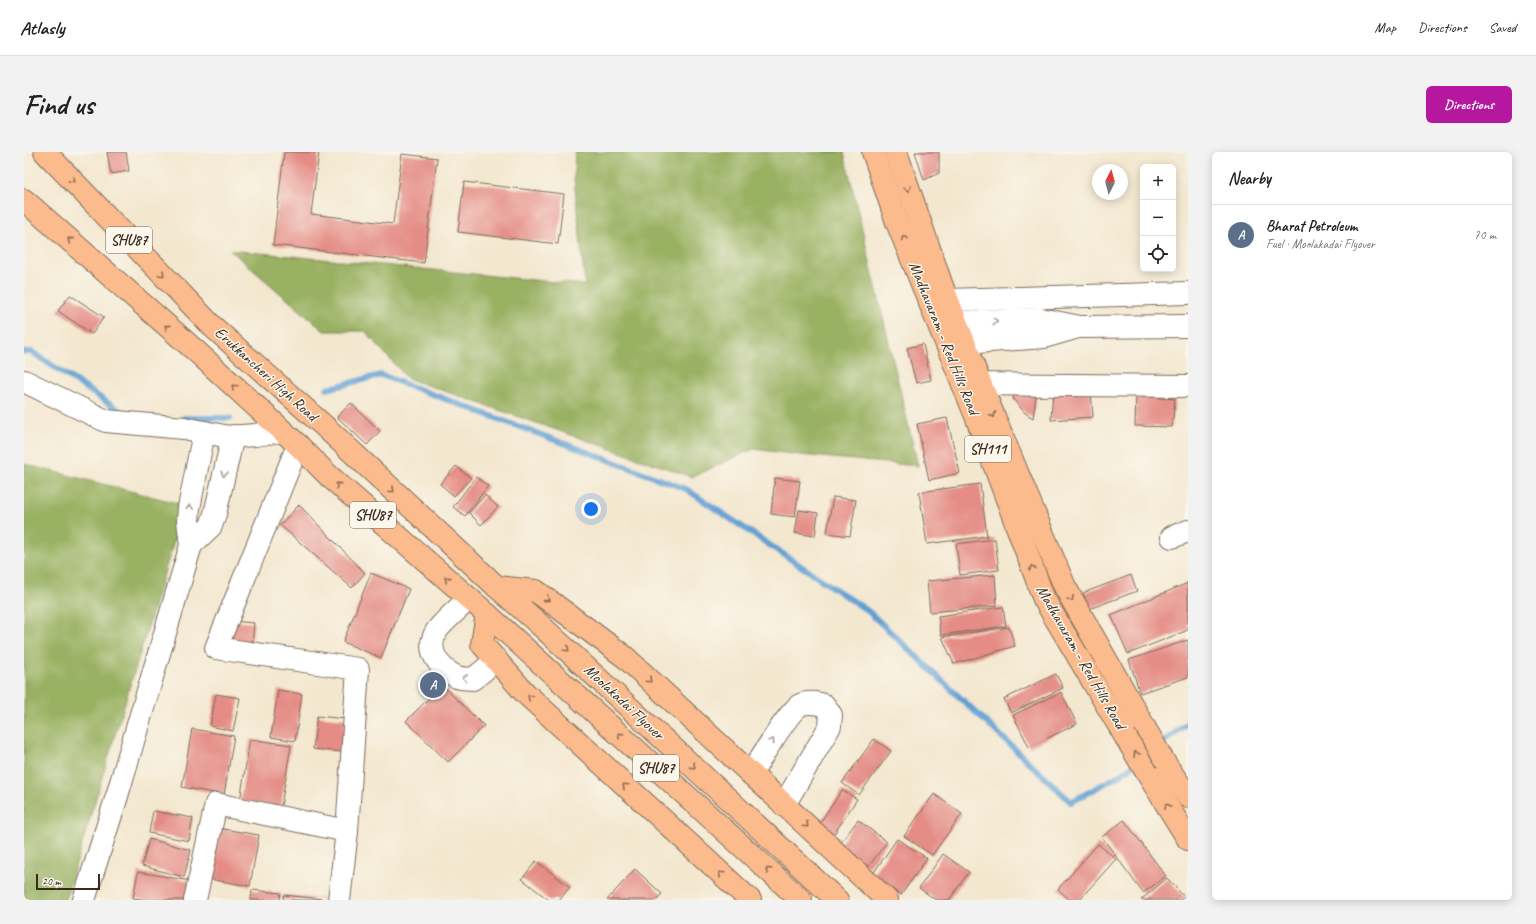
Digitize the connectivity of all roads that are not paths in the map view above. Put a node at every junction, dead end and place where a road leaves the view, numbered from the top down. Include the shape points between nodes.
1 (45, 152) edge
2 (873, 152) edge
3 (896, 152) edge
4 (24, 200) edge
5 (1188, 294) edge
6 (947, 300) junction
7 (956, 322) junction
8 (1080, 326) junction
9 (1188, 326) edge
10 (964, 343) junction
11 (24, 381) edge
12 (971, 383) junction
13 (1188, 386) edge
14 (282, 431) junction
15 (204, 432) junction
16 (233, 436) junction
17 (298, 445) junction
18 (191, 545) junction
19 (497, 587) junction
20 (469, 598) junction
21 (487, 614) junction
22 (496, 658) junction
23 (1156, 767) junction
24 (751, 774) junction
25 (1188, 797) edge
26 (784, 805) junction
27 (347, 831) junction
28 (1188, 839) edge
29 (799, 898) edge
30 (84, 900) edge
31 (196, 900) edge
32 (339, 900) edge
33 (750, 900) edge
34 (837, 900) edge
35 (887, 900) edge

1 -> 19 main road, Erukkancheri High Road / SHU87 via 213,327
12 -> 2 main road, Madhavaram - Red Hills Road / SH111 via 898,225
3 -> 6 main road, Madhavaram - Red Hills Road / SH111
14 -> 4 main road, SHU87 via 197,352
5 - 6 street
6 - 7 main road, Madhavaram - Red Hills Road / SH111
7 -> 8 street via 1040,320
7 - 10 main road, Madhavaram - Red Hills Road / SH111
8 - 9 street
8 - 10 street via 1044,337
10 - 12 main road, Madhavaram - Red Hills Road / SH111
11 - 15 street via 106,420
12 - 13 street
12 - 23 main road, Madhavaram - Red Hills Road / SH111, bridge via 1044,599
14 - 16 street via 255,436
14 - 17 main road, SHU87
15 - 16 street
18 -> 15 street via 189,508
16 -> 18 street via 211,526
20 -> 17 main road, SHU87 via 329,476
17 - 27 street via 216,648 358,669
18 - 30 street
19 -> 24 main road via 536,591 625,657
19 -> 34 main road, Moolakadai Flyover / SHU87
20 - 21 main road, SHU87
22 -> 20 street via 473,679 458,677 439,663 432,654 436,631
21 - 22 main road via 482,644
29 -> 21 main road, Moolakadai Flyover / SHU87
33 -> 22 main road via 525,693
23 - 25 main road, Madhavaram - Red Hills Road / SH111
28 -> 23 main road, Madhavaram - Red Hills Road / SH111
24 - 26 main road
24 -> 26 street via 799,706 809,702 824,705 831,715 830,726
26 -> 35 main road
27 - 31 street via 216,804
27 - 32 street

